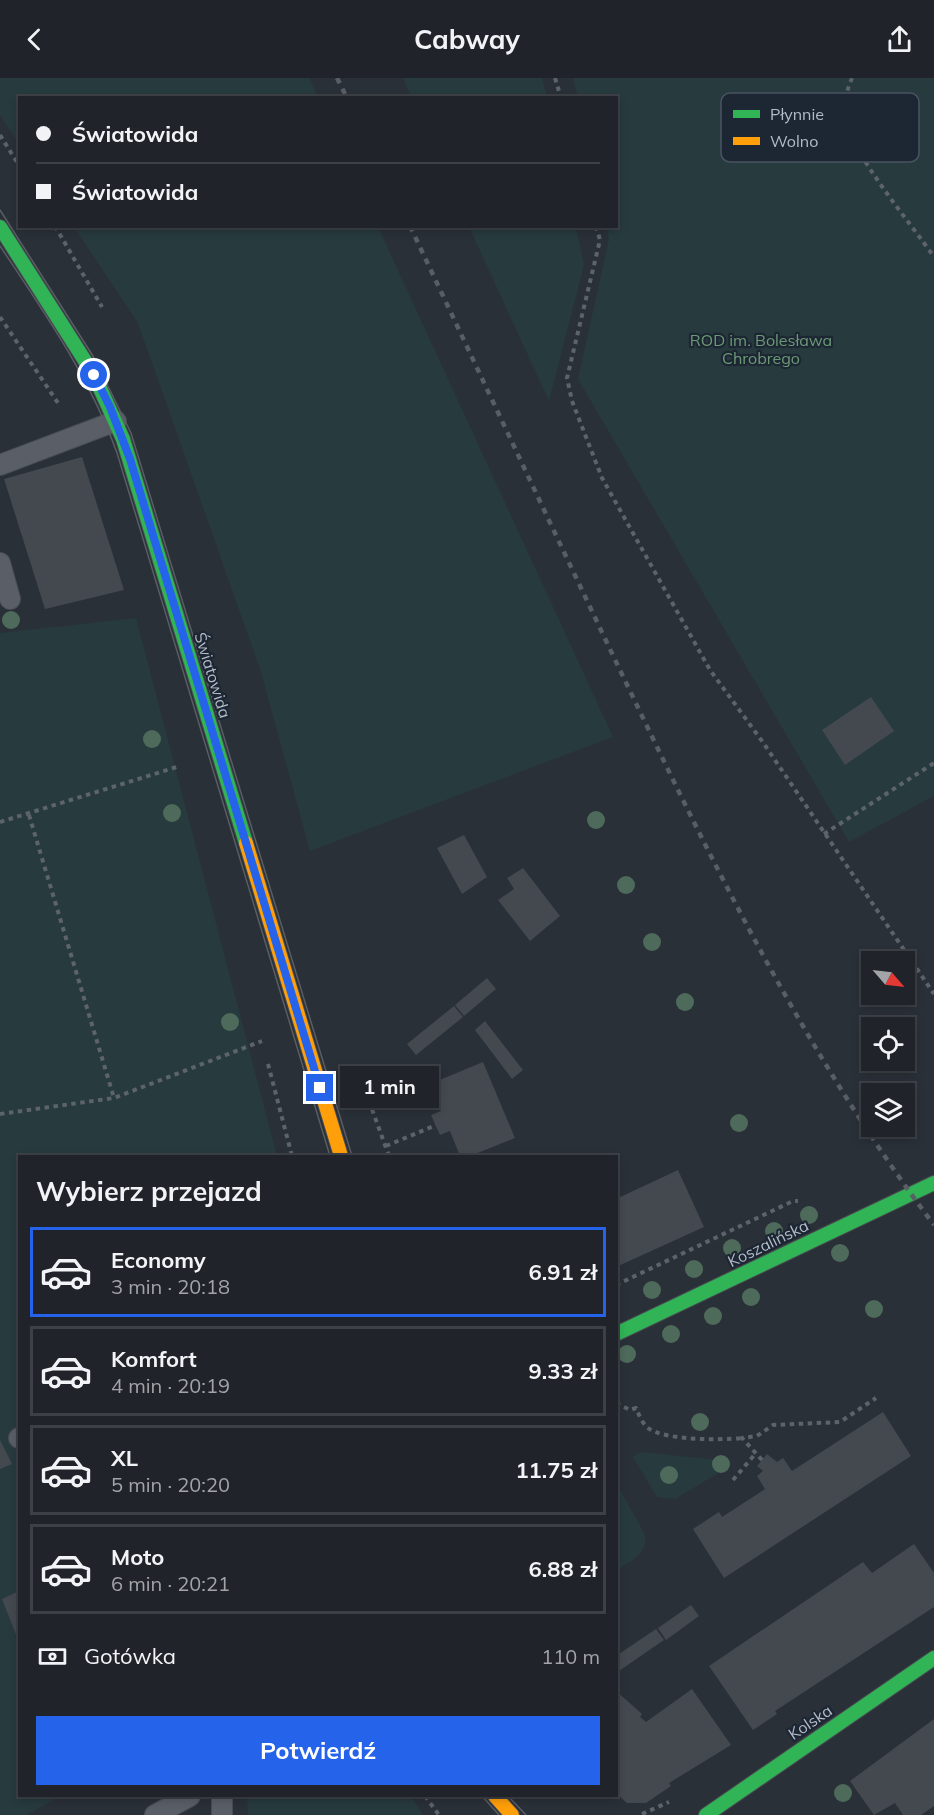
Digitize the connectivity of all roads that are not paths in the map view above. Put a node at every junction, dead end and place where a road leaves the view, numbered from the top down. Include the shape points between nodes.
1 (0, 227) edge
2 (116, 421) junction
3 (0, 465) edge
4 (0, 563) edge
5 (10, 599) dead end
6 (341, 1155) edge
7 (934, 1183) edge
8 (618, 1333) edge
9 (934, 1658) edge
10 (188, 1797) edge
11 (222, 1797) edge
12 (496, 1797) edge
13 (155, 1815) edge
14 (222, 1815) edge
15 (512, 1815) edge
16 (706, 1815) edge

1 - 2 street, Światowida via 94,375
2 - 3 lane
2 - 6 street, Światowida
4 - 5 lane
7 - 8 street, Koszalińska
9 - 16 street, Kolska
10 - 13 lane
11 - 14 lane
12 - 15 street

